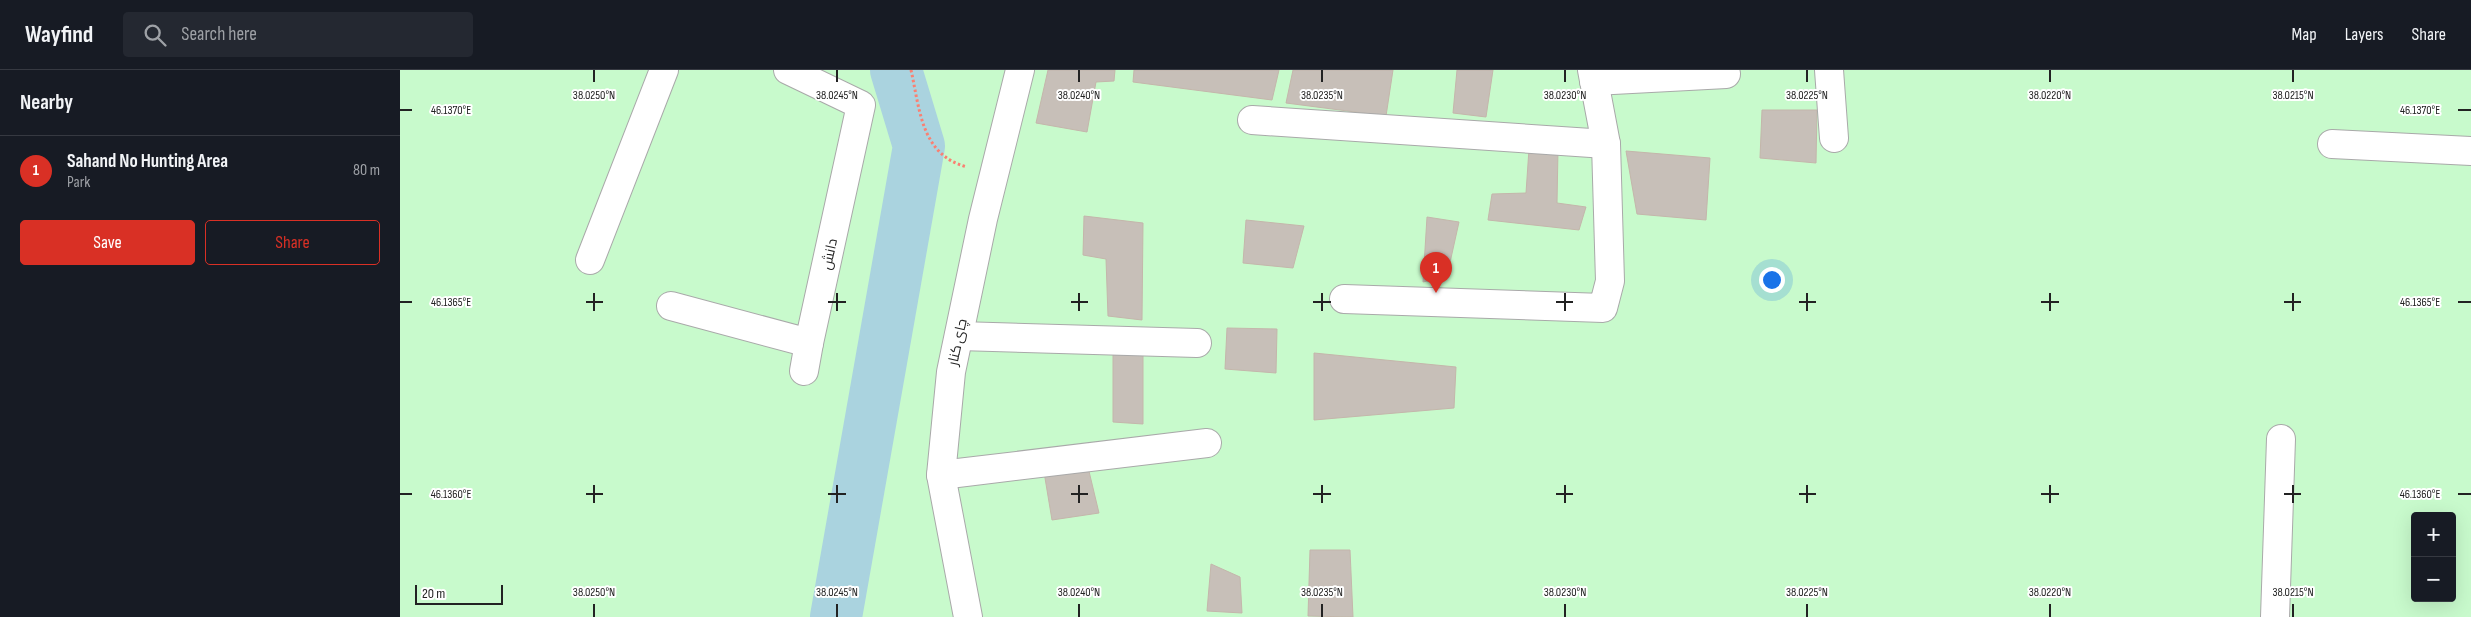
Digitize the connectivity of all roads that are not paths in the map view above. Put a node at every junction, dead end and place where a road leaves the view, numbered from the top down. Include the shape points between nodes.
1 (664, 70) edge
2 (788, 70) edge
3 (1020, 70) edge
4 (1829, 70) edge
5 (1726, 74) dead end
6 (1593, 75) edge
7 (1252, 120) dead end
8 (1834, 138) dead end
9 (1606, 144) junction
10 (2332, 144) dead end
11 (2471, 150) edge
12 (590, 260) dead end
13 (1344, 299) dead end
14 (671, 306) dead end
15 (959, 336) junction
16 (809, 343) junction
17 (1197, 343) dead end
18 (804, 371) dead end
19 (2281, 439) dead end
20 (1207, 443) dead end
21 (941, 475) junction
22 (968, 617) edge
23 (2275, 617) edge

1 - 12 street
2 - 16 street, دانش via 861,105
3 - 15 street, چای کنار
4 - 8 street
5 - 6 street
6 - 9 street
7 - 9 street
9 - 13 street via 1610,281 1602,308
10 - 11 street
14 - 16 street
15 - 17 street
15 - 21 street, چای کنار via 951,372
16 - 18 street
19 - 23 street
20 - 21 street
21 - 22 street, چای کنار

